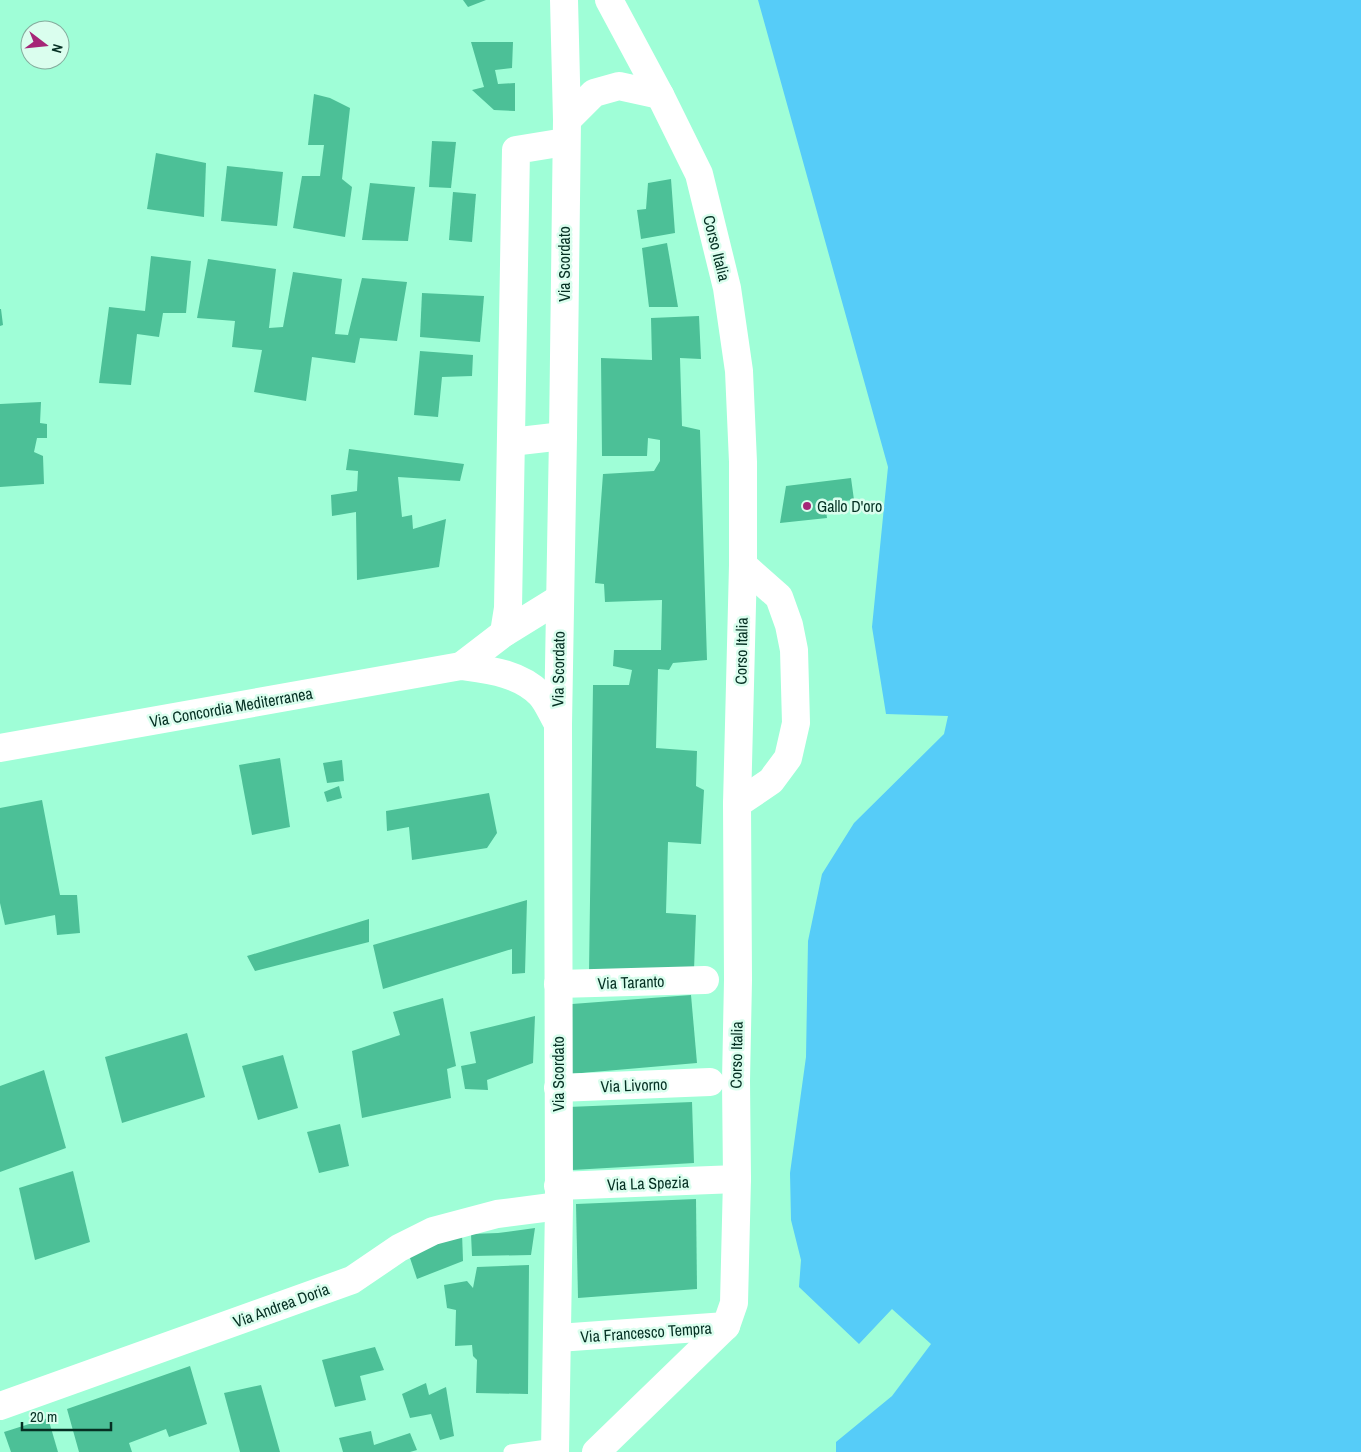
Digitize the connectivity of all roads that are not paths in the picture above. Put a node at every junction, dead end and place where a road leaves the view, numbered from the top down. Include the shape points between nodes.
1 (564, 0) edge
2 (609, 0) edge
3 (660, 95) junction
4 (566, 131) junction
5 (563, 436) junction
6 (511, 442) junction
7 (743, 565) junction
8 (560, 599) junction
9 (504, 633) junction
10 (461, 666) junction
11 (558, 724) junction
12 (0, 748) edge
13 (737, 804) junction
14 (705, 980) dead end
15 (558, 984) junction
16 (710, 1082) dead end
17 (558, 1088) junction
18 (737, 1179) junction
19 (558, 1196) junction
20 (726, 1326) junction
21 (558, 1338) junction
22 (0, 1406) edge
23 (555, 1449) edge
24 (511, 1452) edge
25 (596, 1452) edge

1 - 4 street, Via Scordato
2 - 3 street, Corso Italia
3 - 4 street via 620,86 594,93
3 - 7 street, Corso Italia via 699,174 727,288 739,371
4 - 5 street, Via Scordato
4 - 6 street via 516,150
5 - 6 street
5 - 8 street, Via Scordato
6 - 9 street via 508,608
7 - 13 street, Corso Italia
7 - 13 street via 778,597 789,624 794,650 796,723 788,758 771,781
8 - 9 street
8 - 11 street, Via Scordato
9 - 10 street
10 - 11 street via 524,680 541,695
10 - 12 street, Via Concordia Mediterranea
11 - 15 street, Via Scordato
13 - 18 street, Corso Italia
14 - 15 street, Via Taranto
15 - 17 street, Via Scordato
16 - 17 street, Via Livorno
17 - 19 street, Via Scordato
18 - 19 street, Via La Spezia
18 - 20 street, Corso Italia via 734,1303
19 - 21 street, Via Scordato
19 - 22 street, Via Andrea Doria via 433,1231 399,1248 352,1280
20 - 21 street, Via Francesco Tempra
20 - 25 street, Via Francesco Tempra
21 - 23 street, Via Francesco Tempra
23 - 24 lane

